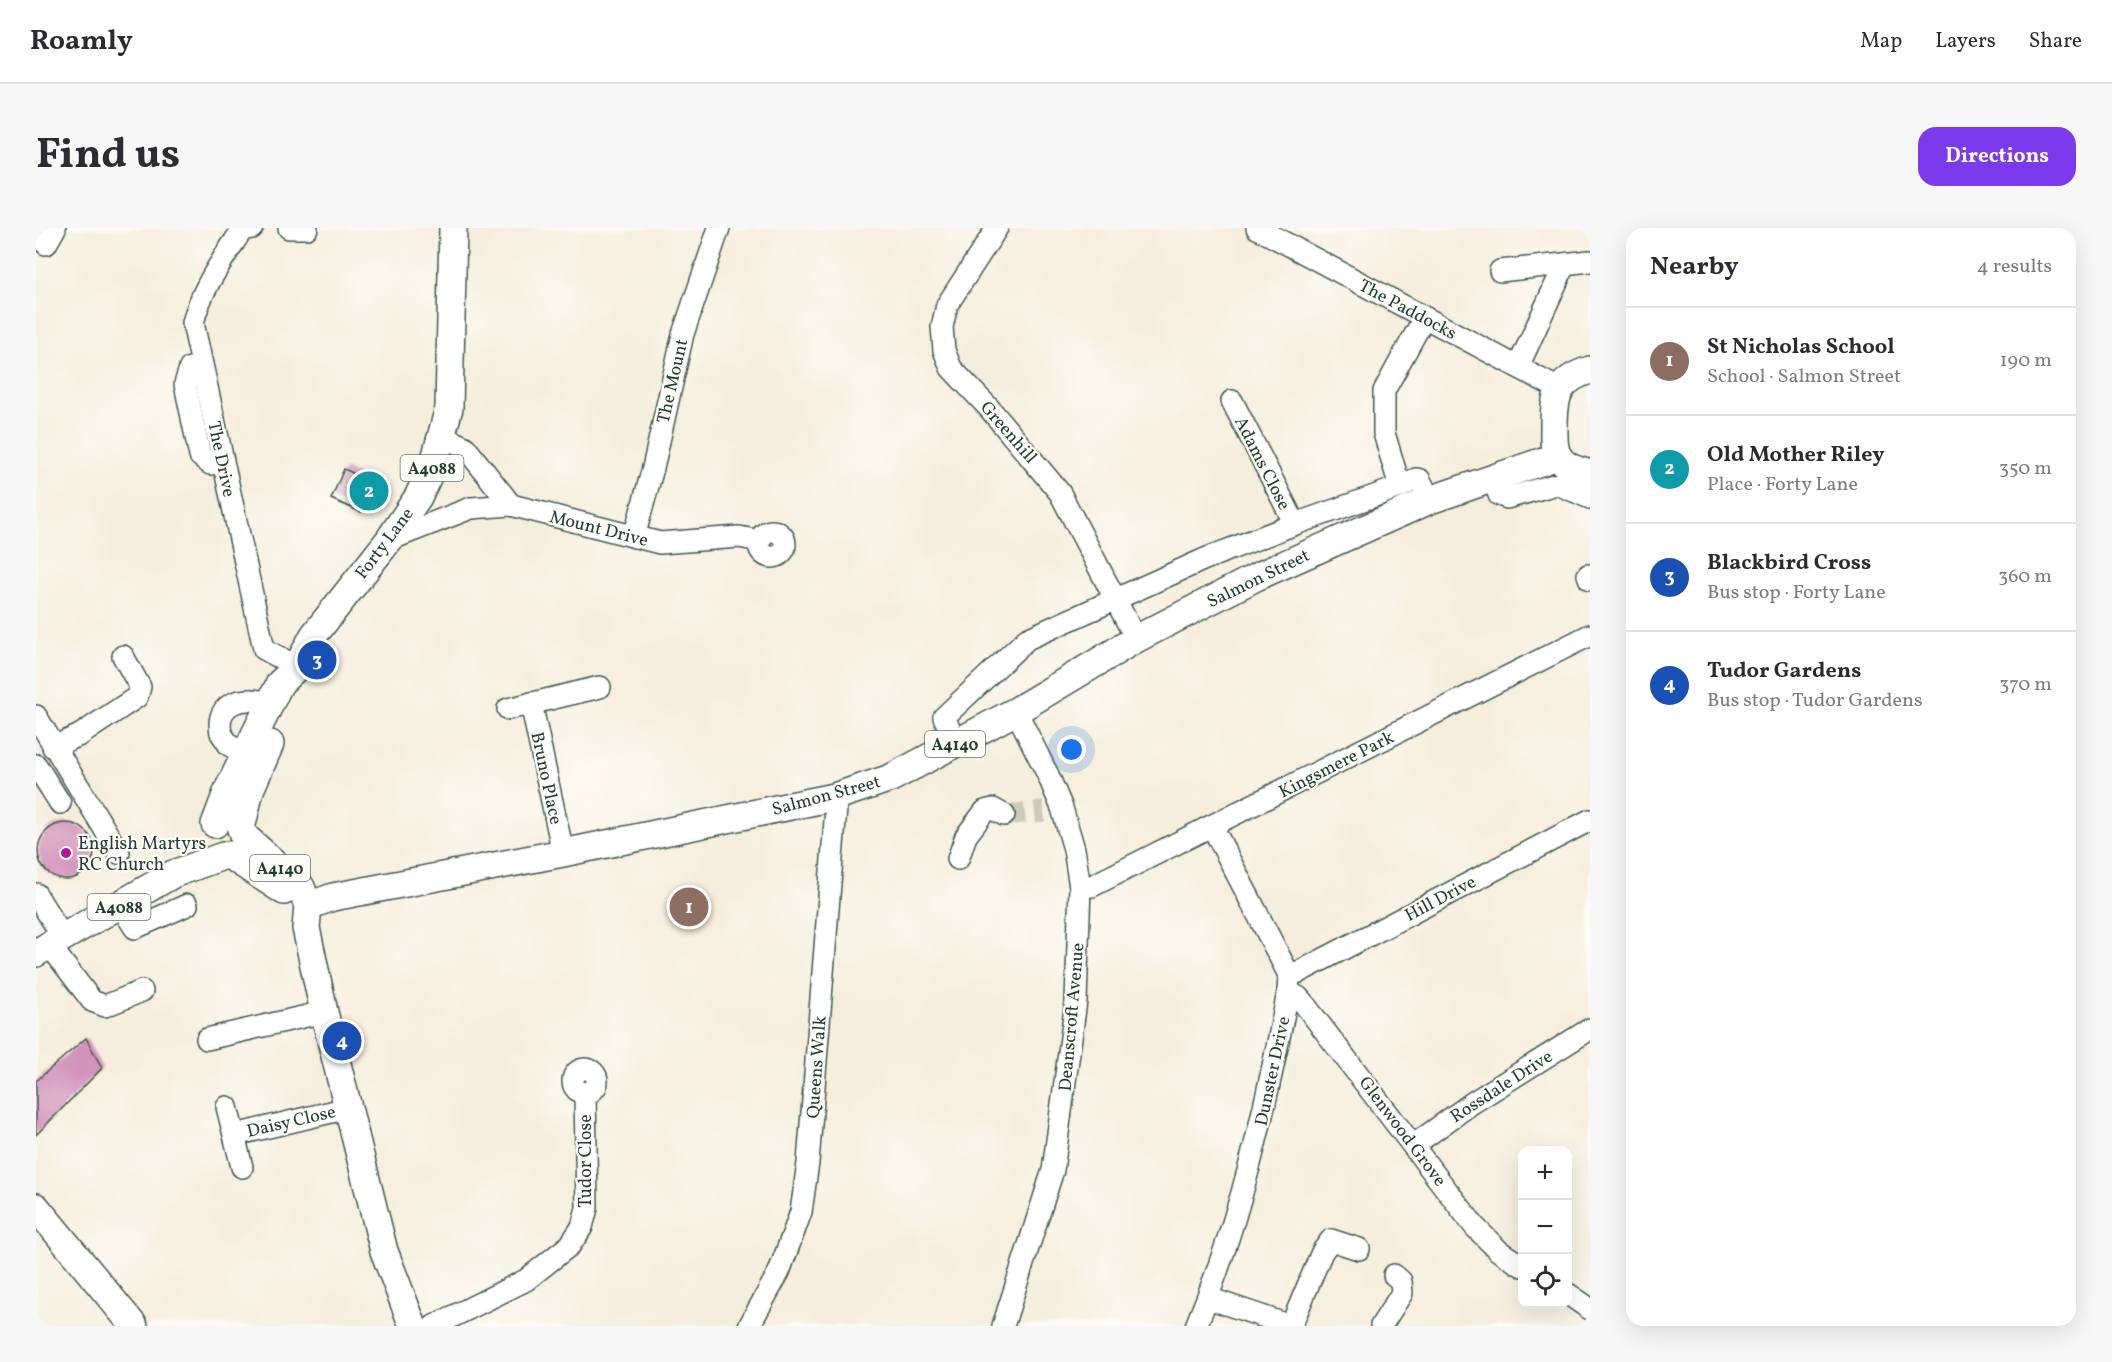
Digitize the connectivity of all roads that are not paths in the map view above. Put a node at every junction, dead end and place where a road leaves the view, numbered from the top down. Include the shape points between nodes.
1 (289, 228) edge
2 (307, 228) edge
3 (453, 228) edge
4 (719, 228) edge
5 (997, 228) edge
6 (1257, 228) edge
7 (243, 234) edge
8 (1590, 261) edge
9 (1565, 264) junction
10 (1500, 271) dead end
11 (1424, 318) junction
12 (1518, 367) junction
13 (1590, 370) edge
14 (1559, 389) junction
15 (1232, 401) dead end
16 (443, 437) junction
17 (1558, 456) junction
18 (1590, 474) edge
19 (1494, 479) junction
20 (1400, 487) junction
21 (1590, 498) edge
22 (1430, 500) junction
23 (511, 505) junction
24 (1295, 524) junction
25 (634, 537) junction
26 (389, 540) junction
27 (760, 541) dead end
28 (1114, 600) junction
29 (1590, 635) edge
30 (1136, 639) junction
31 (123, 656) dead end
32 (297, 668) junction
33 (600, 687) dead end
34 (531, 703) junction
35 (270, 704) junction
36 (508, 709) dead end
37 (1016, 711) junction
38 (36, 716) edge
39 (956, 743) junction
40 (53, 747) junction
41 (246, 755) junction
42 (36, 765) edge
43 (834, 797) junction
44 (60, 803) dead end
45 (1004, 816) tunnel mouth
46 (1590, 820) edge
47 (1212, 826) junction
48 (227, 839) junction
49 (119, 853) dead end
50 (562, 853) junction
51 (957, 860) dead end
52 (1080, 887) junction
53 (36, 894) edge
54 (187, 904) dead end
55 (122, 906) junction
56 (308, 906) junction
57 (50, 946) edge
58 (1289, 983) junction
59 (142, 991) dead end
60 (324, 1012) junction
61 (1590, 1029) edge
62 (218, 1030) dead end
63 (585, 1093) dead end
64 (227, 1107) dead end
65 (348, 1108) junction
66 (235, 1135) junction
67 (1414, 1145) junction
68 (242, 1167) dead end
69 (36, 1207) edge
70 (1359, 1249) dead end
71 (1518, 1263) edge
72 (1394, 1275) dead end
73 (1208, 1298) junction
74 (134, 1326) edge
75 (413, 1326) edge
76 (434, 1326) edge
77 (748, 1326) edge
78 (1003, 1326) edge
79 (1196, 1326) edge
80 (1291, 1326) edge
81 (1381, 1326) edge

1 - 2 street
3 - 16 main road, Forty Lane / A4088 via 449,408
4 - 25 street, The Mount via 683,334
5 - 28 street, Greenhill via 947,305 942,327 944,350 951,368 1060,493
6 - 11 street, The Paddocks
7 - 32 street, The Drive via 197,308 193,324 264,648
8 - 9 street
9 - 10 street
9 - 12 street
11 - 12 street, The Paddocks
11 - 20 street via 1384,391 1384,433
12 - 14 street, The Paddocks
13 - 14 main road via 1574,375
14 - 17 main road via 1554,406 1554,445
15 - 24 street, Adams Close
16 - 23 street via 465,447
16 - 26 main road, Forty Lane / A4088 via 418,497
17 - 18 main road via 1569,467
17 - 19 main road, Salmon Street / A4140
19 - 21 street via 1499,495 1506,498 1557,484
19 - 22 main road, Salmon Street / A4140
20 - 22 street, Salmon Street via 1419,479
20 - 24 street, Salmon Street
22 - 30 main road, Salmon Street / A4140 via 1258,576
23 - 25 street, Mount Drive
23 - 26 street, Mount Drive via 471,508
24 - 28 street, Salmon Street
25 - 27 street, Mount Drive via 660,543 739,537
26 - 32 main road, Forty Lane / A4088 via 314,635
28 - 30 street, Greenhill
28 - 39 street, Salmon Street via 1027,639 944,717
29 - 47 street, Kingsmere Park
30 - 37 main road, Salmon Street / A4140
31 - 40 street via 140,687 137,697 80,735
32 - 35 main road, Forty Lane / A4088 via 280,683
32 - 48 main road, Forty Lane / A4088 via 293,692
33 - 34 street
34 - 36 street
34 - 50 street, Bruno Place
35 - 41 main road, Forty Lane / A4088
35 - 41 street via 240,699 226,710 221,733 229,745
37 - 39 main road, Salmon Street / A4140
37 - 52 street, Deanscroft Avenue via 1048,775 1053,809 1074,849
38 - 40 street
39 - 43 main road, Salmon Street / A4140 via 891,778
40 - 49 street
41 - 48 main road, Forty Lane / A4088
42 - 44 street
43 - 50 main road, Salmon Street / A4140
43 - 77 street, Queens Walk via 814,1096 801,1212 780,1272
45 - 51 street via 993,809 985,811 966,836
46 - 58 street, Hill Drive via 1299,972
47 - 52 street, Kingsmere Park via 1092,886
47 - 58 street
48 - 55 main road, A4088
48 - 56 main road, A4140
50 - 56 main road, Salmon Street / A4140 via 333,897
52 - 78 street, Deanscroft Avenue via 1076,1001 1053,1170
53 - 57 street
54 - 55 street via 135,928
55 - 57 main road, A4088
56 - 60 main road via 306,928
57 - 59 street via 92,1001 105,1006
58 - 67 street, Glenwood Grove
58 - 73 street, Dunster Drive via 1263,1119
60 - 62 street
60 - 65 main road
61 - 67 street, Rossdale Drive via 1472,1103
63 - 76 street, Tudor Close via 587,1208 582,1227 570,1245 526,1280
64 - 66 street, Daisy Close
65 - 66 street, Daisy Close
65 - 75 main road via 384,1251
66 - 68 street, Daisy Close
67 - 71 street, Glenwood Grove via 1475,1227
69 - 74 main road
70 - 80 street via 1331,1240 1322,1252
72 - 81 street via 1401,1281 1402,1293
73 - 79 street, Dunster Drive
73 - 80 street

